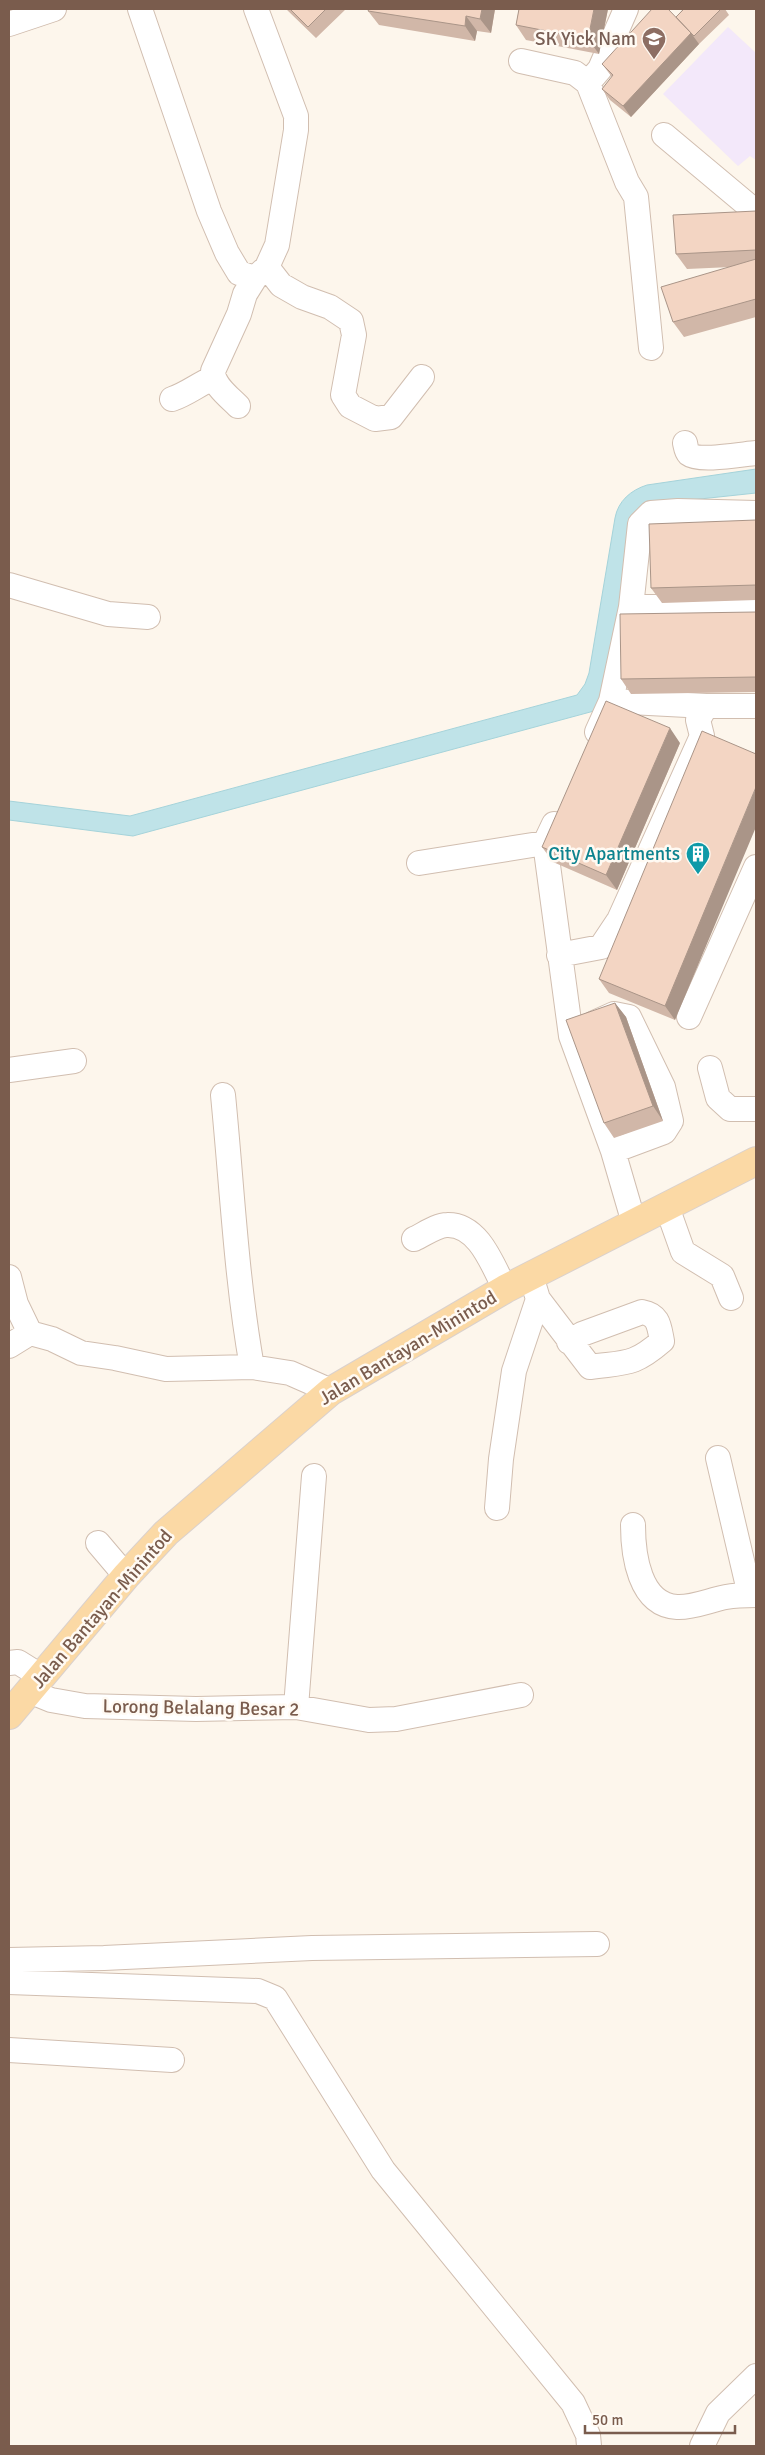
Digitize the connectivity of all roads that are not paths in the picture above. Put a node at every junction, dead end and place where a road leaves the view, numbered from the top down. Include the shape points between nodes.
1 (32, 9) edge
2 (54, 9) edge
3 (140, 9) edge
4 (256, 9) edge
5 (626, 9) edge
6 (9, 16) edge
7 (9, 24) edge
8 (522, 61) dead end
9 (588, 83) junction
10 (664, 134) dead end
11 (756, 212) edge
12 (261, 273) junction
13 (651, 348) dead end
14 (422, 377) dead end
15 (213, 378) junction
16 (172, 399) dead end
17 (238, 406) dead end
18 (685, 443) dead end
19 (756, 453) edge
20 (756, 513) edge
21 (9, 585) edge
22 (631, 607) junction
23 (756, 607) edge
24 (148, 617) dead end
25 (611, 700) junction
26 (706, 706) junction
27 (756, 706) edge
28 (702, 736) junction
29 (725, 742) edge
30 (586, 754) edge
31 (562, 807) edge
32 (545, 843) junction
33 (419, 864) dead end
34 (756, 867) edge
35 (559, 955) junction
36 (688, 1018) dead end
37 (571, 1036) junction
38 (74, 1061) dead end
39 (710, 1068) dead end
40 (9, 1070) edge
41 (222, 1095) dead end
42 (756, 1109) edge
43 (613, 1151) junction
44 (756, 1161) edge
45 (667, 1206) junction
46 (634, 1223) junction
47 (414, 1239) dead end
48 (9, 1277) edge
49 (535, 1287) junction
50 (505, 1289) junction
51 (731, 1298) dead end
52 (12, 1305) edge
53 (30, 1333) junction
54 (569, 1342) dead end
55 (9, 1346) edge
56 (252, 1367) junction
57 (331, 1391) junction
58 (718, 1458) dead end
59 (314, 1476) dead end
60 (497, 1508) dead end
61 (633, 1525) dead end
62 (98, 1543) dead end
63 (126, 1576) junction
64 (753, 1595) edge
65 (9, 1663) edge
66 (36, 1684) junction
67 (521, 1695) dead end
68 (296, 1707) junction
69 (9, 1715) edge
70 (597, 1944) dead end
71 (9, 1960) edge
72 (9, 1982) edge
73 (9, 2050) edge
74 (172, 2060) dead end
75 (756, 2376) edge
76 (589, 2446) edge
77 (702, 2446) edge

1 - 6 street
2 - 7 street
3 - 12 street via 209,211 227,253 239,273
4 - 12 street via 296,116 277,245
5 - 9 street via 600,69
8 - 9 street via 575,73
9 - 13 street via 623,173 636,197
10 - 11 street
12 - 14 street via 302,297 330,307 350,321 354,336 343,395 350,406 375,419 391,417
12 - 15 street via 245,294
15 - 16 street
15 - 17 street
18 - 19 street via 691,456
20 - 22 street via 651,513 640,524
21 - 24 street via 108,614
22 - 23 street
22 - 25 street
25 - 26 street
25 - 30 street
26 - 27 street
26 - 28 street via 698,720
28 - 29 street
28 - 35 street via 618,920 601,947
31 - 32 street
32 - 33 street
32 - 35 street
34 - 36 street
35 - 37 street
37 - 43 street
37 - 43 street via 614,1014 629,1017 663,1087 671,1121 664,1132
38 - 40 street
39 - 42 street via 718,1098 730,1109
41 - 56 street via 235,1216 240,1304
43 - 46 street
44 - 45 main road, Jalan Bantayan-Minintod
45 - 46 main road, Jalan Bantayan-Minintod
45 - 51 street via 683,1252 722,1276
46 - 49 main road, Jalan Bantayan-Minintod
47 - 50 street via 447,1225 463,1230 479,1241
48 - 52 street
49 - 50 main road, Jalan Bantayan-Minintod
49 - 54 street
49 - 60 street via 514,1371
50 - 57 main road, Jalan Bantayan-Minintod
52 - 53 street
53 - 55 street
53 - 56 street via 81,1353 166,1369
56 - 57 street via 290,1373
57 - 63 main road, Jalan Bantayan-Minintod via 166,1533
58 - 64 street
59 - 68 street
61 - 64 street via 633,1545 639,1571 659,1603 678,1607
62 - 63 street
63 - 66 main road, Jalan Bantayan-Minintod
65 - 66 street, Lorong Belalang Besar 2 via 18,1662
66 - 68 street, Lorong Belalang Besar 2 via 52,1700 85,1706
66 - 69 main road, Jalan Bantayan-Minintod
67 - 68 street, Lorong Belalang Besar 2 via 396,1719 369,1720
70 - 71 street via 312,1948
72 - 76 street via 258,1991 276,1998 382,2170 573,2403 588,2435
73 - 74 street
75 - 77 street via 718,2413

